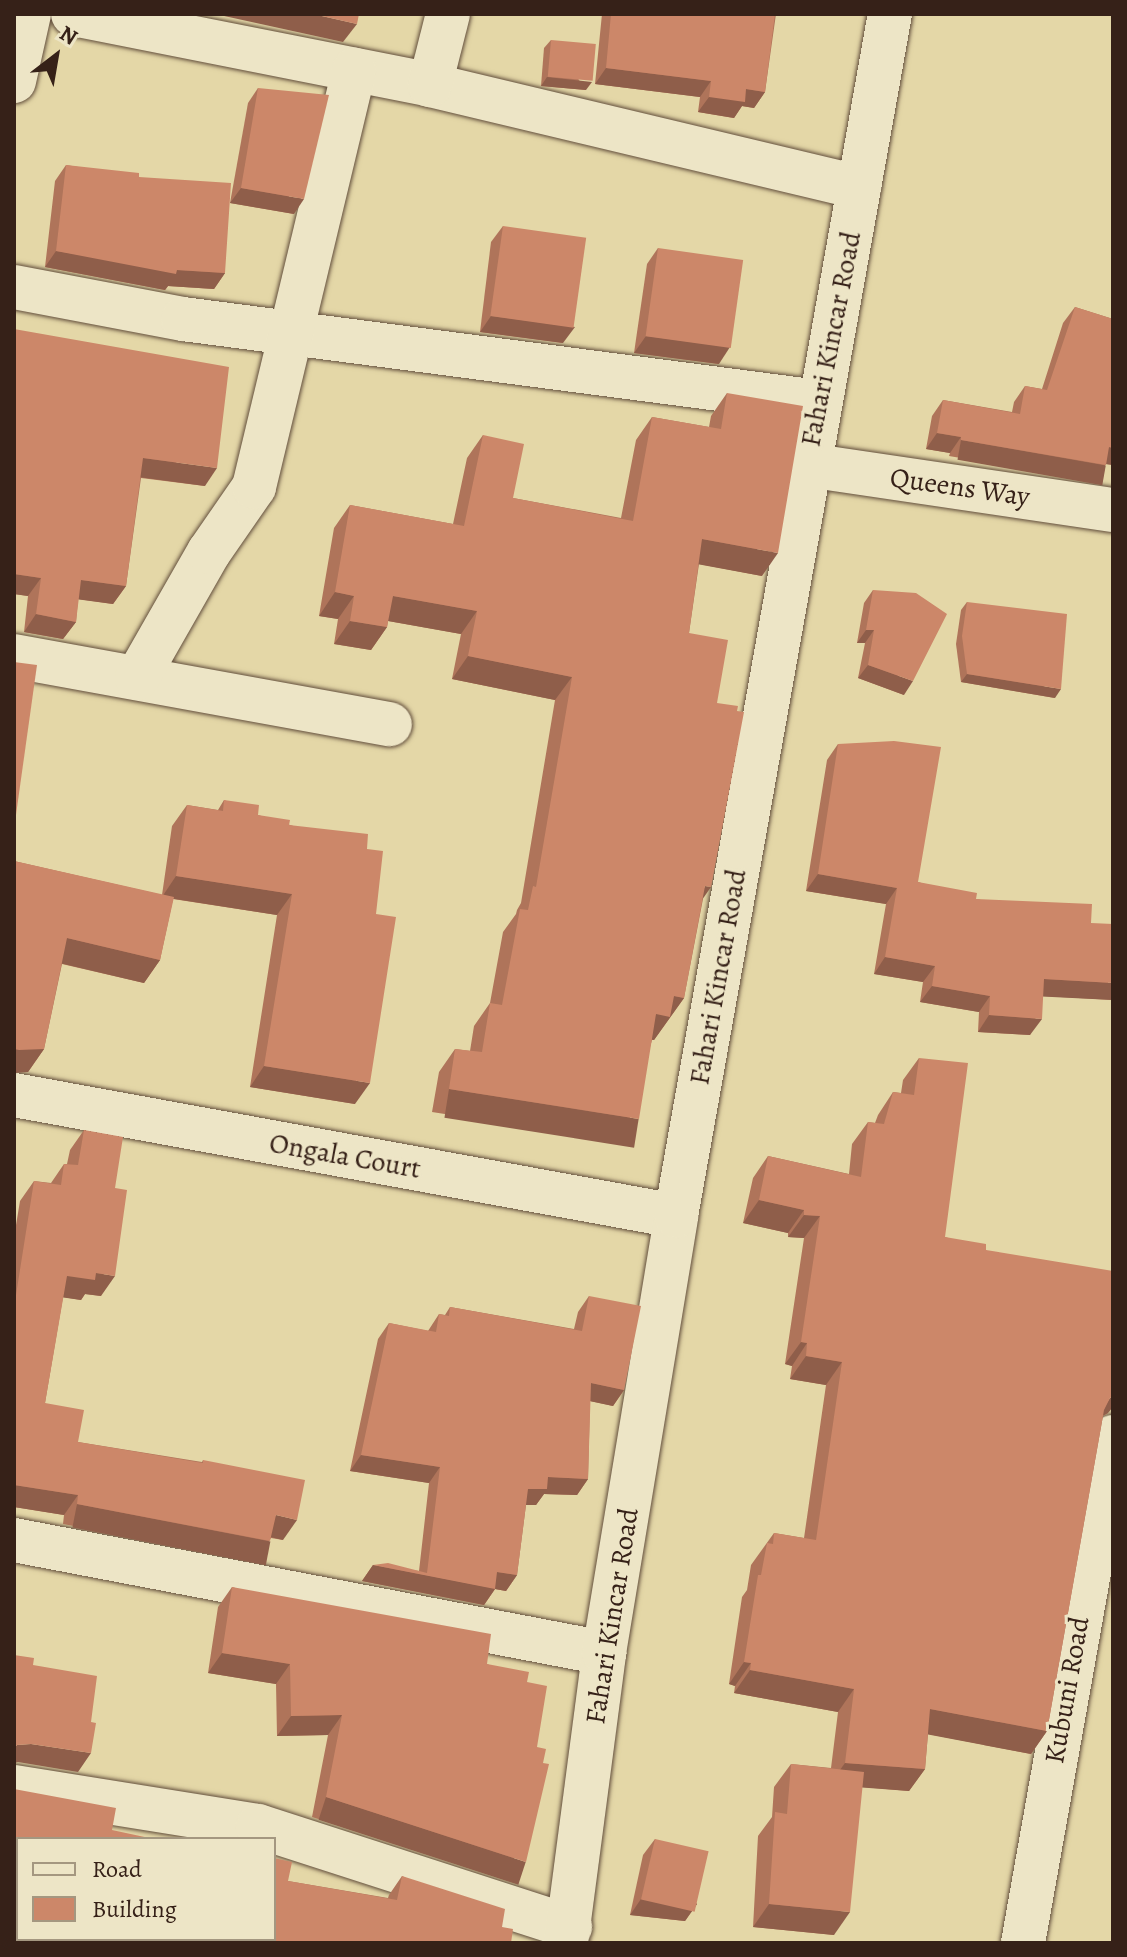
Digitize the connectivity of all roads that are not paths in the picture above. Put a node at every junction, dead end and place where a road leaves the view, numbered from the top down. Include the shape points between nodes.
1 (29, 14) edge
2 (73, 14) edge
3 (448, 14) edge
4 (890, 14) edge
5 (354, 70) junction
6 (14, 81) edge
7 (430, 85) junction
8 (859, 187) junction
9 (14, 287) edge
10 (289, 333) junction
11 (819, 402) junction
12 (807, 465) junction
13 (1113, 510) edge
14 (14, 656) edge
15 (137, 678) junction
16 (390, 724) dead end
17 (14, 1095) edge
18 (676, 1216) junction
19 (1113, 1437) edge
20 (14, 1540) edge
21 (604, 1653) junction
22 (14, 1787) edge
23 (568, 1935) edge
24 (1023, 1943) edge

1 - 6 street
2 - 5 street
3 - 7 street
4 - 8 street, Fahari Kincar Road
5 - 7 street
5 - 10 street
7 - 8 street
8 - 11 street, Fahari Kincar Road
9 - 10 street
10 - 11 street
10 - 15 street via 254,487 209,552
11 - 12 street, Fahari Kincar Road
12 - 13 street, Queens Way
12 - 18 street, Fahari Kincar Road
14 - 15 street
15 - 16 street
17 - 18 street, Ongala Court
18 - 21 street, Fahari Kincar Road
19 - 24 street, Kubuni Road
20 - 21 street
21 - 23 street, Fahari Kincar Road
22 - 23 street via 258,1826

